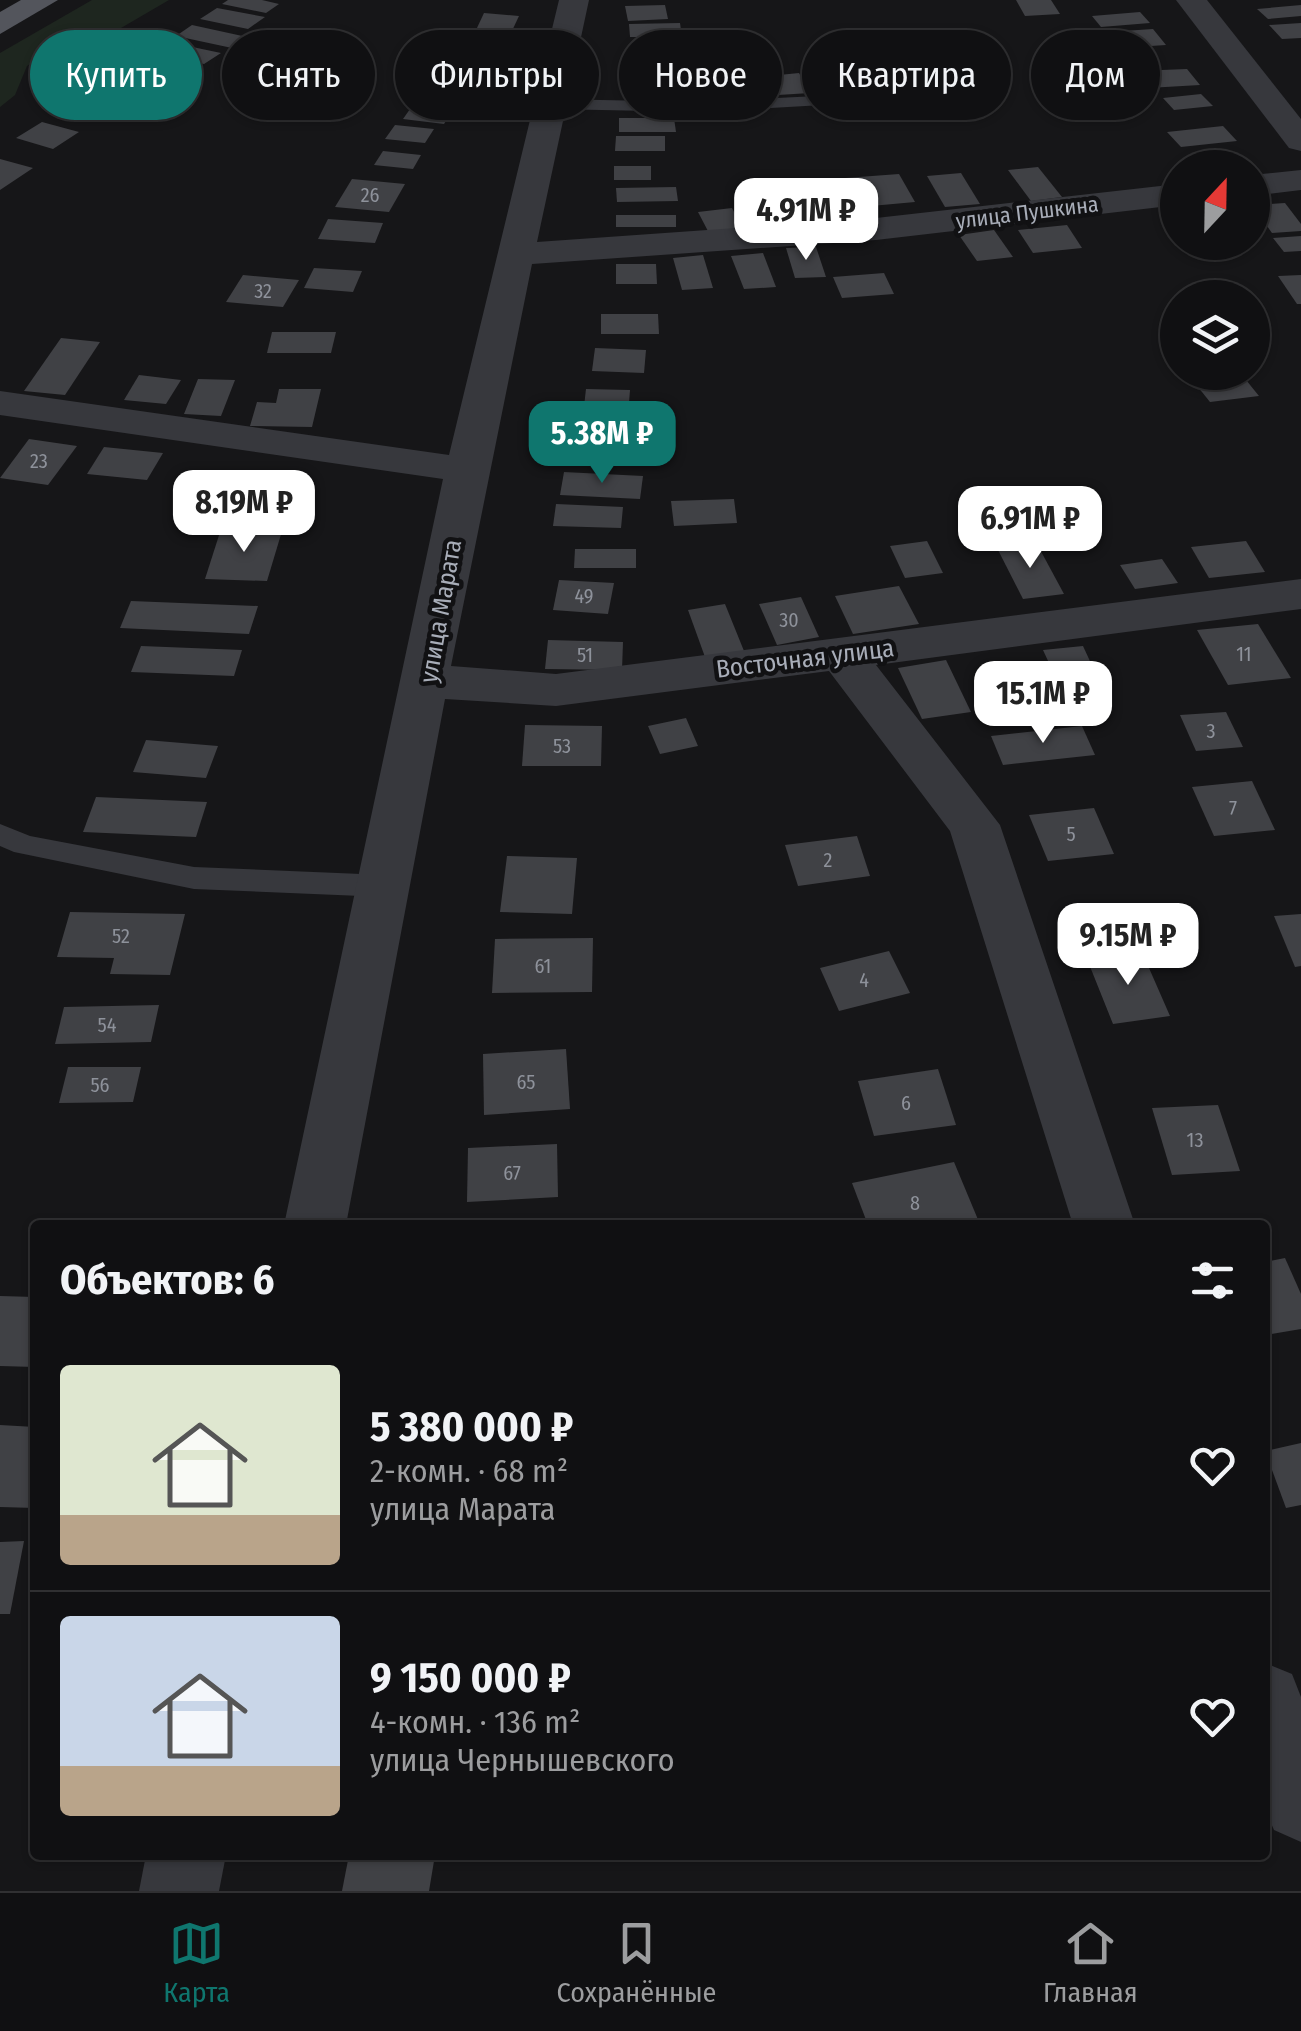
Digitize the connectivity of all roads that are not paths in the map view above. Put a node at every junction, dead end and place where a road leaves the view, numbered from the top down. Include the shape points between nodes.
1 (43, 0) edge
2 (574, 0) edge
3 (1191, 0) edge
4 (0, 25) edge
5 (568, 30) edge
6 (802, 102) edge
7 (599, 105) edge
8 (548, 120) edge
9 (1301, 141) edge
10 (1301, 180) edge
11 (1270, 184) edge
12 (1160, 196) edge
13 (518, 254) junction
14 (0, 403) edge
15 (466, 470) junction
16 (1301, 594) edge
17 (841, 652) junction
18 (427, 681) junction
19 (0, 834) edge
20 (385, 886) junction
21 (316, 1220) edge
22 (1102, 1220) edge
23 (1270, 1715) edge
24 (1301, 1803) edge
25 (185, 1860) edge
26 (179, 1891) edge

1 - 4 main road
2 - 5 street, улица Марата
3 - 9 street
6 - 7 lane
8 - 13 street, улица Марата
10 - 11 street
12 - 13 street, улица Пушкина via 858,230
13 - 15 street, улица Марата
14 - 15 street
15 - 18 street, улица Марата
16 - 17 street, Восточная улица
17 - 18 street, Восточная улица via 556,690
17 - 22 street via 974,825
18 - 20 street, улица Марата
19 - 20 lane via 24,845 194,878
20 - 21 street, улица Марата
23 - 24 street
25 - 26 street

